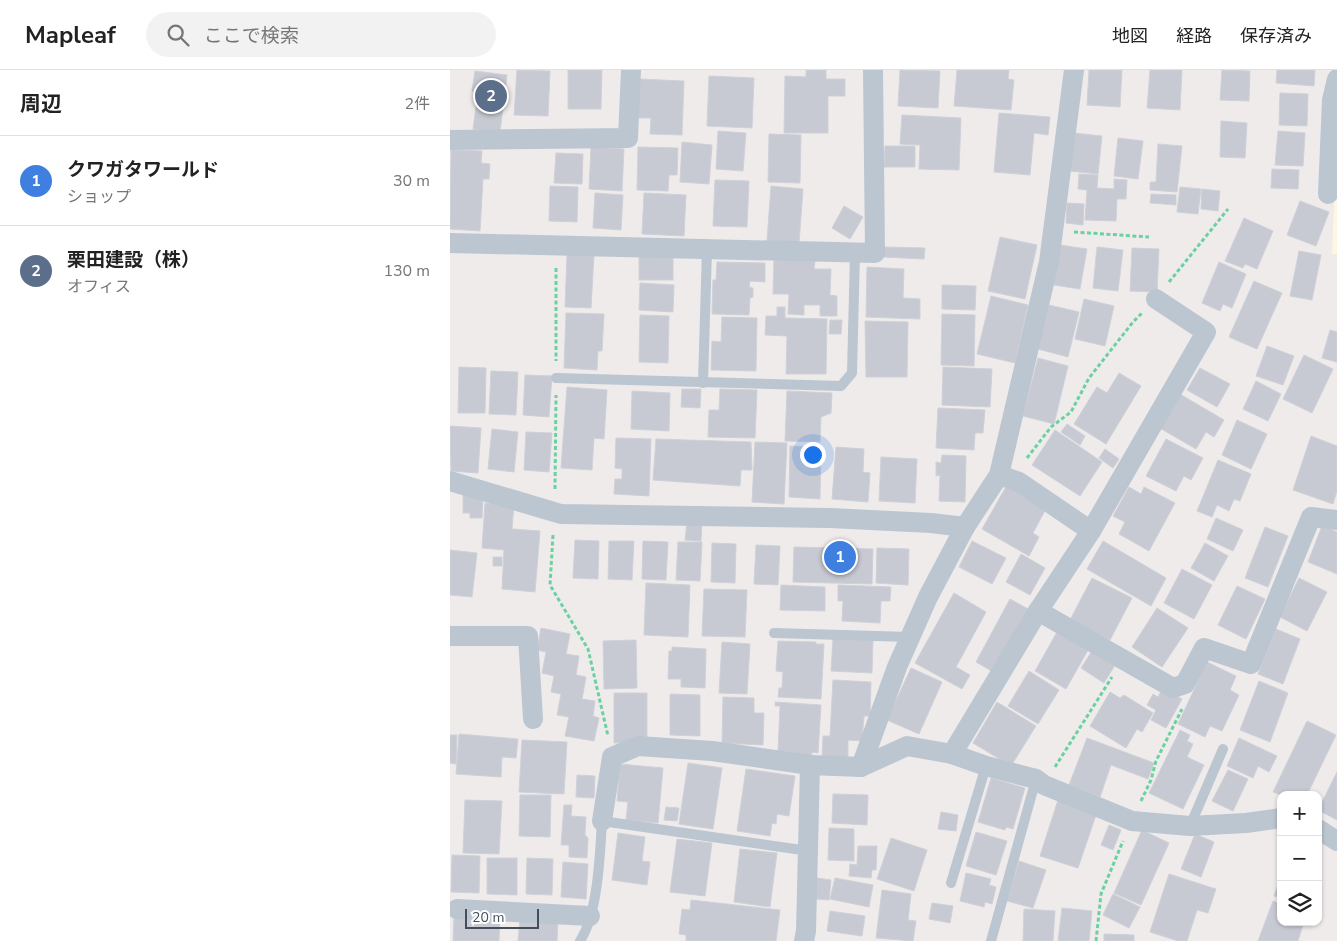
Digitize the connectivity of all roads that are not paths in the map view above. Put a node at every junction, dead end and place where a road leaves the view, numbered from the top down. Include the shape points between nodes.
1 (631, 70) edge
2 (873, 70) edge
3 (1074, 70) edge
4 (1337, 79) edge
5 (450, 140) edge
6 (1328, 194) dead end
7 (450, 243) edge
8 (707, 249) junction
9 (855, 253) junction
10 (1156, 299) road end
11 (556, 378) dead end
12 (703, 383) junction
13 (1005, 477) junction
14 (450, 480) edge
15 (1337, 520) edge
16 (965, 527) junction
17 (1091, 531) junction
18 (1038, 612) junction
19 (774, 633) dead end
20 (450, 636) edge
21 (910, 637) junction
22 (533, 719) dead end
23 (1223, 749) dead end
24 (952, 754) junction
25 (810, 765) junction
26 (986, 766) junction
27 (861, 767) junction
28 (1040, 782) junction
29 (1277, 819) edge
30 (602, 821) junction
31 (1190, 826) junction
32 (1322, 832) edge
33 (1337, 841) edge
34 (809, 851) junction
35 (951, 883) dead end
36 (457, 909) dead end
37 (590, 916) junction
38 (580, 941) edge
39 (804, 941) edge
40 (991, 941) edge

1 - 5 street via 628,138
2 - 9 street via 875,253
3 - 13 street via 1049,262
4 - 6 street via 1332,100
7 - 8 street
8 - 9 street
8 - 12 lane
9 - 12 lane via 852,373 841,386
10 - 17 street via 1206,332
11 - 12 lane
13 - 16 street
13 - 17 street via 1019,482
14 - 16 street via 561,514 830,518
15 - 18 street via 1311,517 1251,664 1204,648 1180,686 1172,688
16 - 21 street
17 - 18 street
18 - 24 street
19 - 21 lane
20 - 22 street via 528,636
21 - 27 street
23 - 31 lane
24 - 26 street
24 - 27 street via 907,746
25 - 27 street
25 - 30 street via 712,750 638,746 612,757
25 - 34 street
26 - 28 street
26 - 35 lane
28 - 31 street via 1132,821
28 - 40 lane
29 - 31 street
30 - 34 lane
30 - 37 lane via 598,875
32 - 33 street
34 - 39 street
36 - 37 street
37 - 38 lane via 587,931

